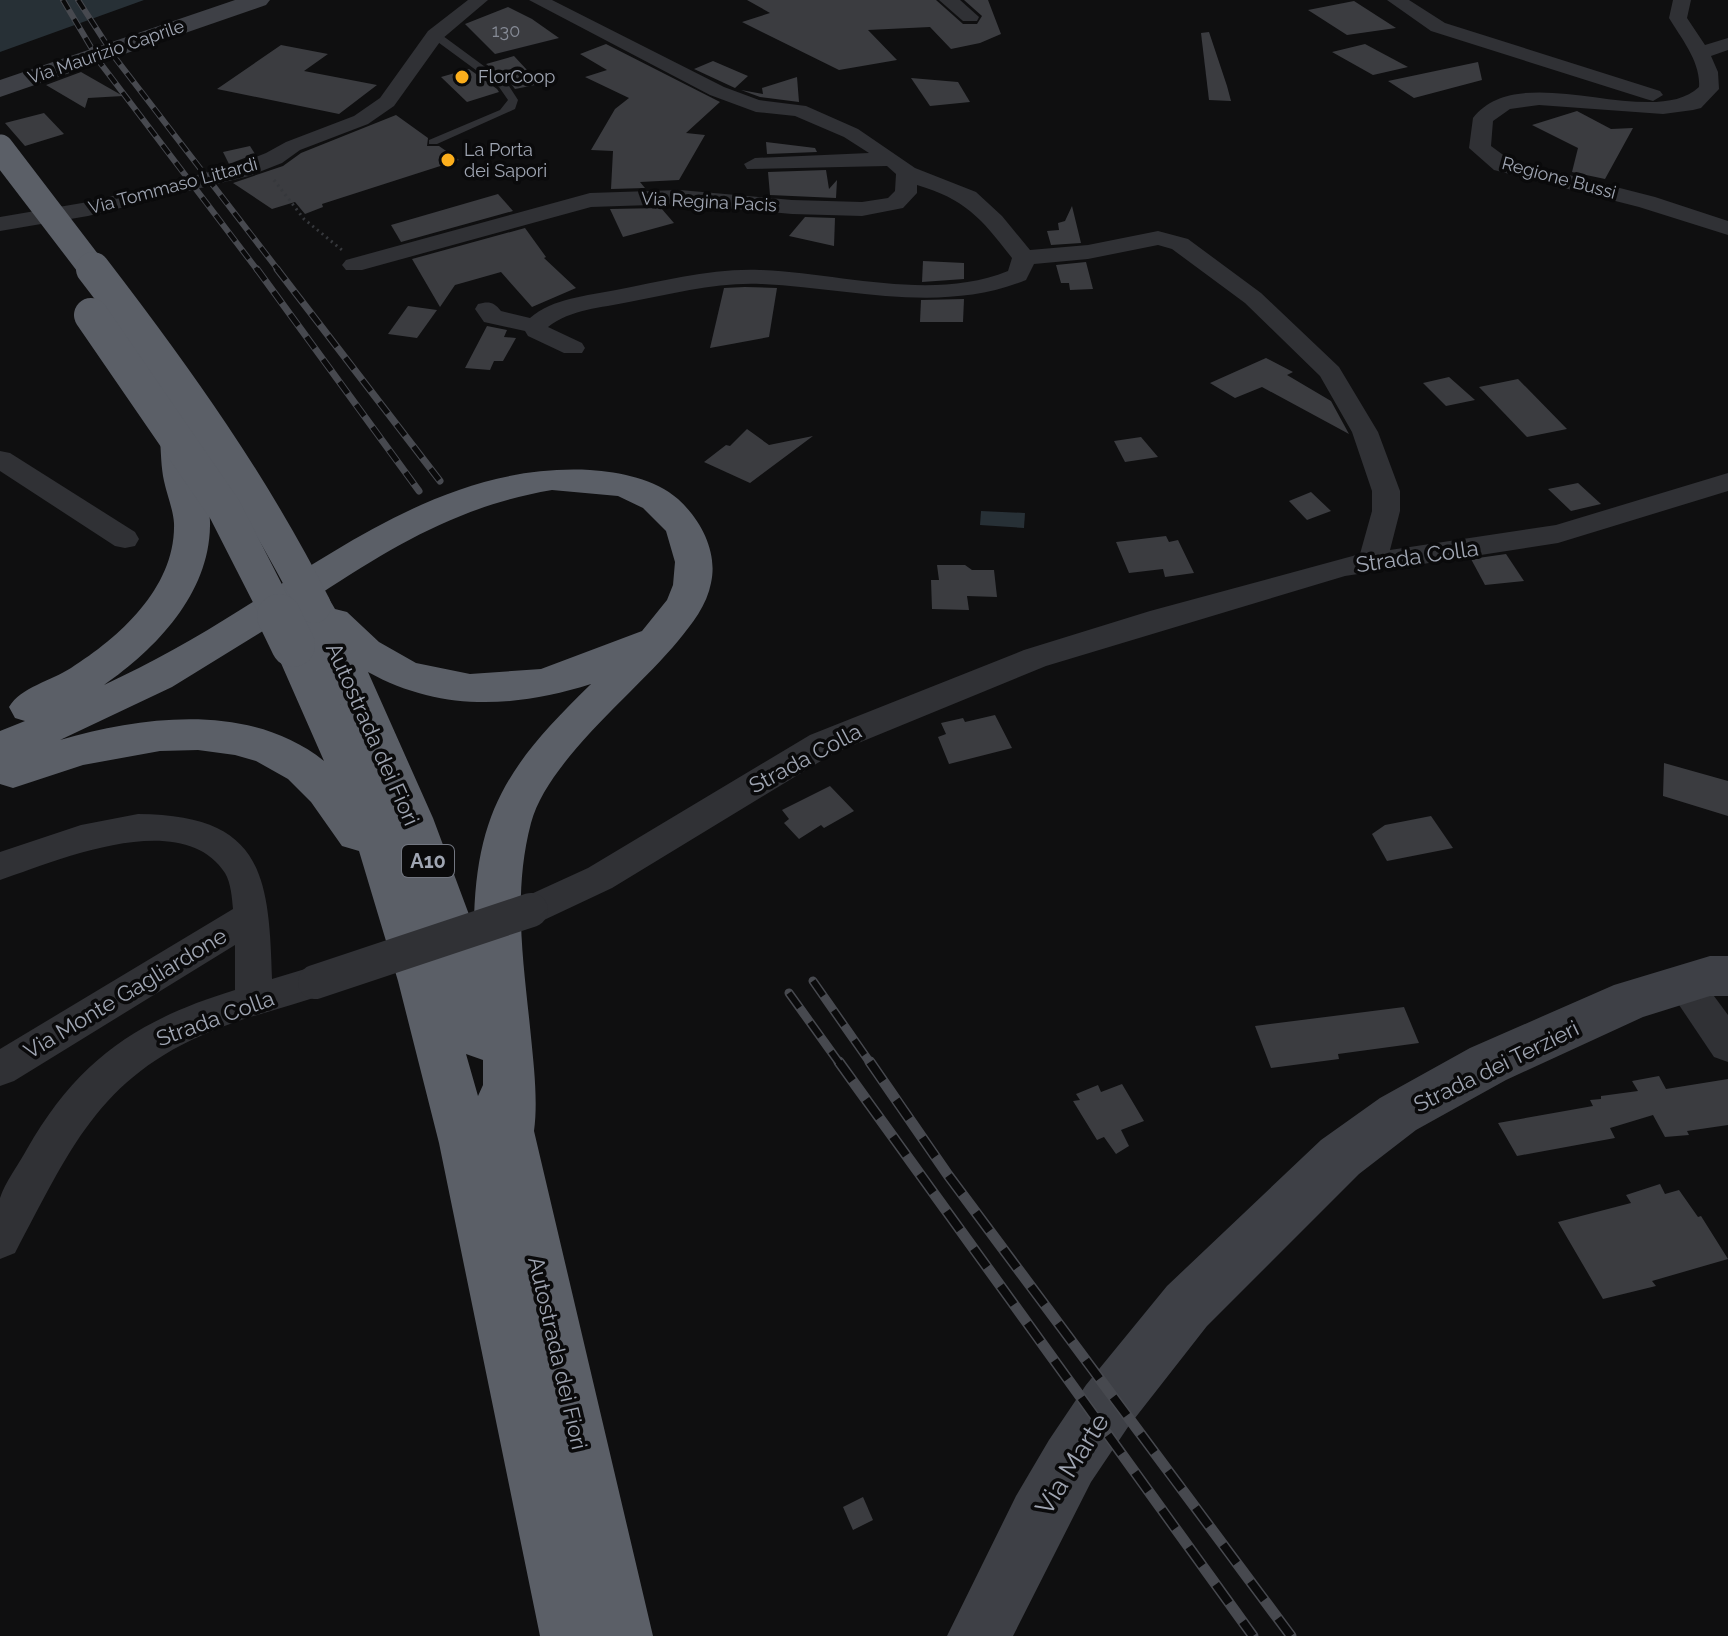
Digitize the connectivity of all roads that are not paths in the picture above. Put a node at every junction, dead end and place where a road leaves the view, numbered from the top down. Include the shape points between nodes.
1 (258, 0) edge
2 (479, 0) edge
3 (538, 0) edge
4 (948, 0) edge
5 (1396, 0) edge
6 (1682, 0) edge
7 (970, 17) dead end
8 (435, 35) junction
9 (1728, 44) edge
10 (1700, 53) junction
11 (0, 89) edge
12 (1680, 105) junction
13 (433, 142) dead end
14 (0, 148) edge
15 (755, 164) dead end
16 (899, 167) junction
17 (0, 191) edge
18 (0, 224) edge
19 (1728, 228) edge
20 (1024, 258) junction
21 (356, 264) road end
22 (487, 309) dead end
23 (535, 326) junction
24 (573, 348) dead end
25 (177, 438) junction
26 (0, 459) edge
27 (1728, 482) edge
28 (125, 539) dead end
29 (1372, 562) junction
30 (314, 606) junction
31 (666, 628) junction
32 (0, 720) edge
33 (0, 748) edge
34 (0, 777) edge
35 (0, 866) edge
36 (396, 892) junction
37 (250, 917) junction
38 (1706, 980) edge
39 (254, 1001) junction
40 (1728, 1045) edge
41 (0, 1069) edge
42 (487, 1136) junction
43 (0, 1239) edge
44 (1187, 1306) joint
45 (572, 1636) edge
46 (621, 1636) edge
47 (979, 1636) edge

1 - 11 main road, Via Maurizio Caprile
2 - 8 street, Via Tommaso Littardi
3 - 16 street, Via Regina Pacis via 729,97 799,110 851,133
4 - 7 street
5 - 12 street via 1438,27
6 - 10 street via 1678,18
8 - 13 lane via 503,85 513,100 504,112
8 - 18 street, Via Tommaso Littardi via 375,111 262,163 118,202
9 - 10 street
10 - 12 street via 1710,87 1694,104
12 - 19 street, Regione Bussi via 1631,108 1536,98 1496,108 1476,132 1480,148 1502,165
14 - 30 highway, Autostrada dei Fiori / A10, bridge via 205,421 291,556
15 - 16 street, Via Regina Pacis
16 - 20 street, Via Regina Pacis via 960,192 997,223
16 - 21 street, Via Regina Pacis via 906,193 887,206 825,209 661,196 590,200
17 - 25 highway, Autostrada dei Fiori / A10, bridge
20 - 23 street via 1018,275 1002,285 936,290 731,277 598,301
20 - 29 street via 1158,238 1180,244 1253,298 1330,372 1365,432 1386,491
22 - 23 street via 493,317
23 - 24 street
25 - 32 highway via 192,529 179,579 165,603 91,675
25 - 36 highway, Autostrada dei Fiori / A10, bridge via 225,510 293,645 338,739
26 - 28 street
27 - 29 street, Strada Colla via 1558,534
29 - 39 street, Strada Colla, bridge via 1035,658 822,744 567,896
30 - 31 highway via 370,655 396,668 487,691 589,670
30 - 42 highway, Autostrada dei Fiori / A10 via 357,687 423,846 461,959
31 - 33 highway via 687,600 694,580 694,555 686,532 668,510 643,492 613,483 582,478 522,482 434,511 144,685
31 - 42 highway via 548,753 522,790 508,825 494,909 507,1048
34 - 36 highway via 96,745 144,736 231,739 273,751 326,789
35 - 37 street via 104,833 175,829 210,841 236,862 245,875
36 - 42 highway, Autostrada dei Fiori / A10 via 451,1082
37 - 39 street
37 - 41 street, Via Monte Gagliardone
38 - 40 street
38 - 44 main road, Strada dei Terzieri via 1631,1000 1488,1064 1398,1114 1340,1157
39 - 43 street, Strada Colla via 192,1021 147,1043 100,1079 70,1119
42 - 45 highway, Autostrada dei Fiori / A10
42 - 46 highway, Autostrada dei Fiori / A10
44 - 47 main road, Via Marte via 1070,1461

